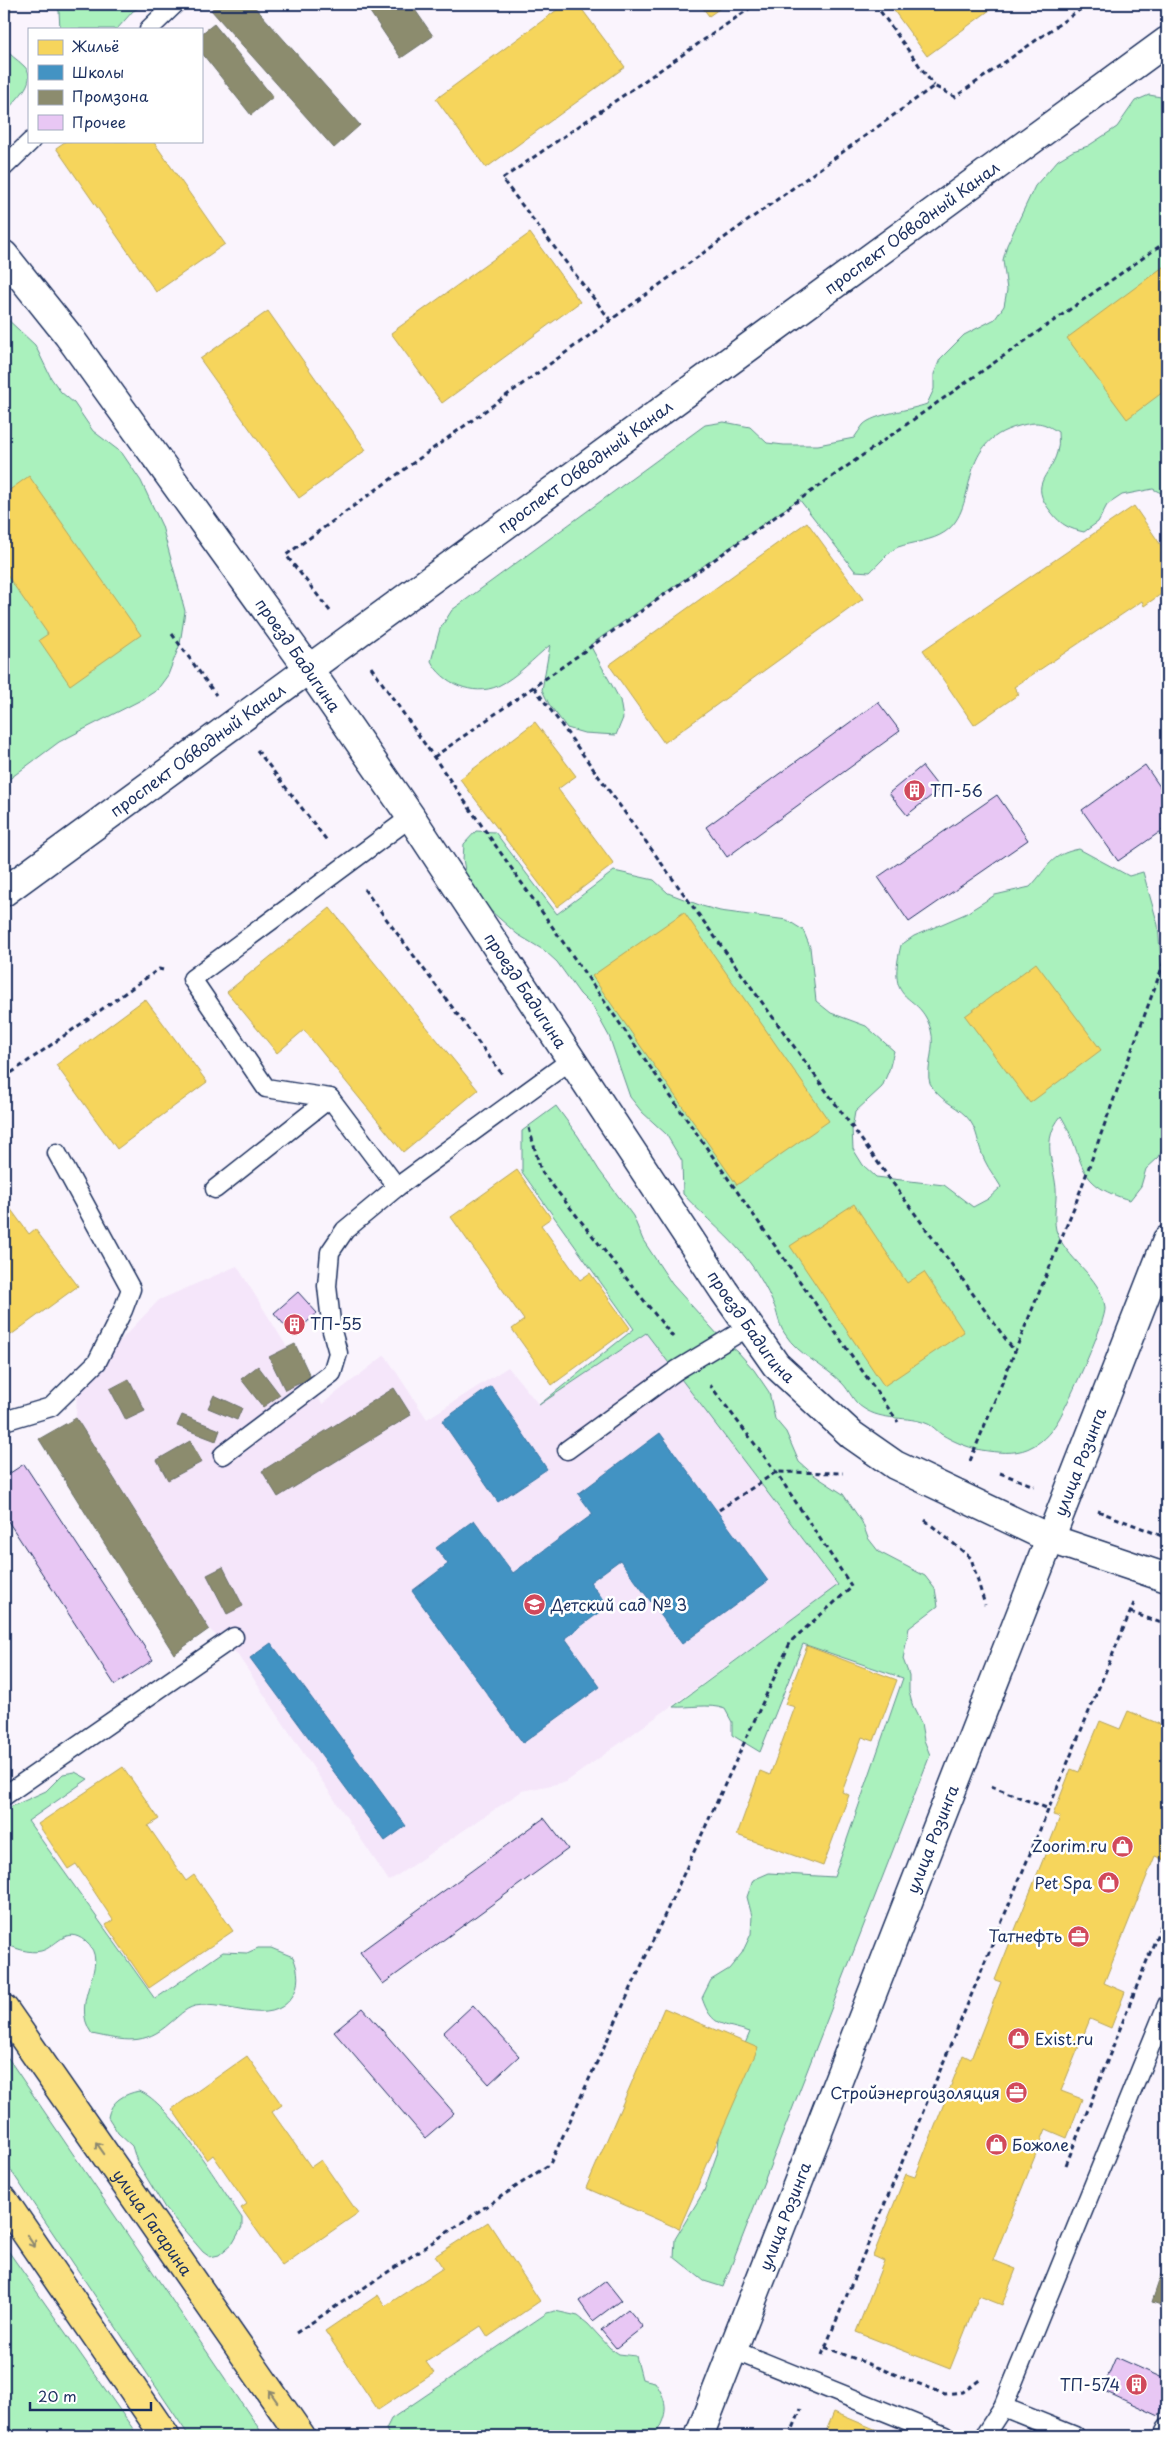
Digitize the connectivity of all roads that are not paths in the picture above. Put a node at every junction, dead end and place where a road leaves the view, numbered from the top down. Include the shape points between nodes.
1 (175, 4) edge
2 (150, 28) edge
3 (1167, 41) edge
4 (30, 142) edge
5 (4, 167) edge
6 (4, 254) edge
7 (308, 668) junction
8 (411, 817) junction
9 (4, 892) edge
10 (571, 1060) junction
11 (330, 1098) junction
12 (57, 1153) dead end
13 (397, 1187) junction
14 (215, 1189) dead end
15 (1167, 1240) edge
16 (750, 1326) junction
17 (4, 1421) edge
18 (566, 1450) dead end
19 (223, 1455) dead end
20 (1050, 1538) junction
21 (1157, 1575) edge
22 (234, 1636) dead end
23 (4, 1796) edge
24 (1167, 2004) edge
25 (4, 2010) edge
26 (4, 2201) edge
27 (733, 2350) junction
28 (1003, 2407) junction
29 (1167, 2428) edge
30 (165, 2436) edge
31 (301, 2436) edge
32 (699, 2436) edge
33 (945, 2436) edge
34 (984, 2436) edge
35 (1075, 2436) edge
36 (1163, 2436) edge

1 - 2 lane
3 - 7 street, проспект Обводный Канал
4 - 5 lane
6 - 7 street, проезд Бадигина via 68,335
7 - 8 street, проезд Бадигина
7 - 9 street, проспект Обводный Канал
8 - 10 street, проезд Бадигина
8 - 11 lane via 192,979 266,1088
10 - 13 lane
10 - 16 street, проезд Бадигина
11 - 13 lane
11 - 14 lane
12 - 17 lane via 131,1289 96,1362 51,1407
13 - 19 lane via 345,1230 330,1252 327,1286 338,1353 332,1373
15 - 20 street, улица Розинга
16 - 18 lane via 692,1361
16 - 20 street, проезд Бадигина via 776,1365 852,1435 895,1465
20 - 21 street, проезд Бадигина
20 - 27 street, улица Розинга
22 - 23 lane
24 - 28 lane
31 -> 25 main road, улица Гагарина
26 -> 30 main road
27 - 32 street, улица Розинга
27 - 33 lane
28 - 34 lane
28 - 35 lane
29 - 36 lane

